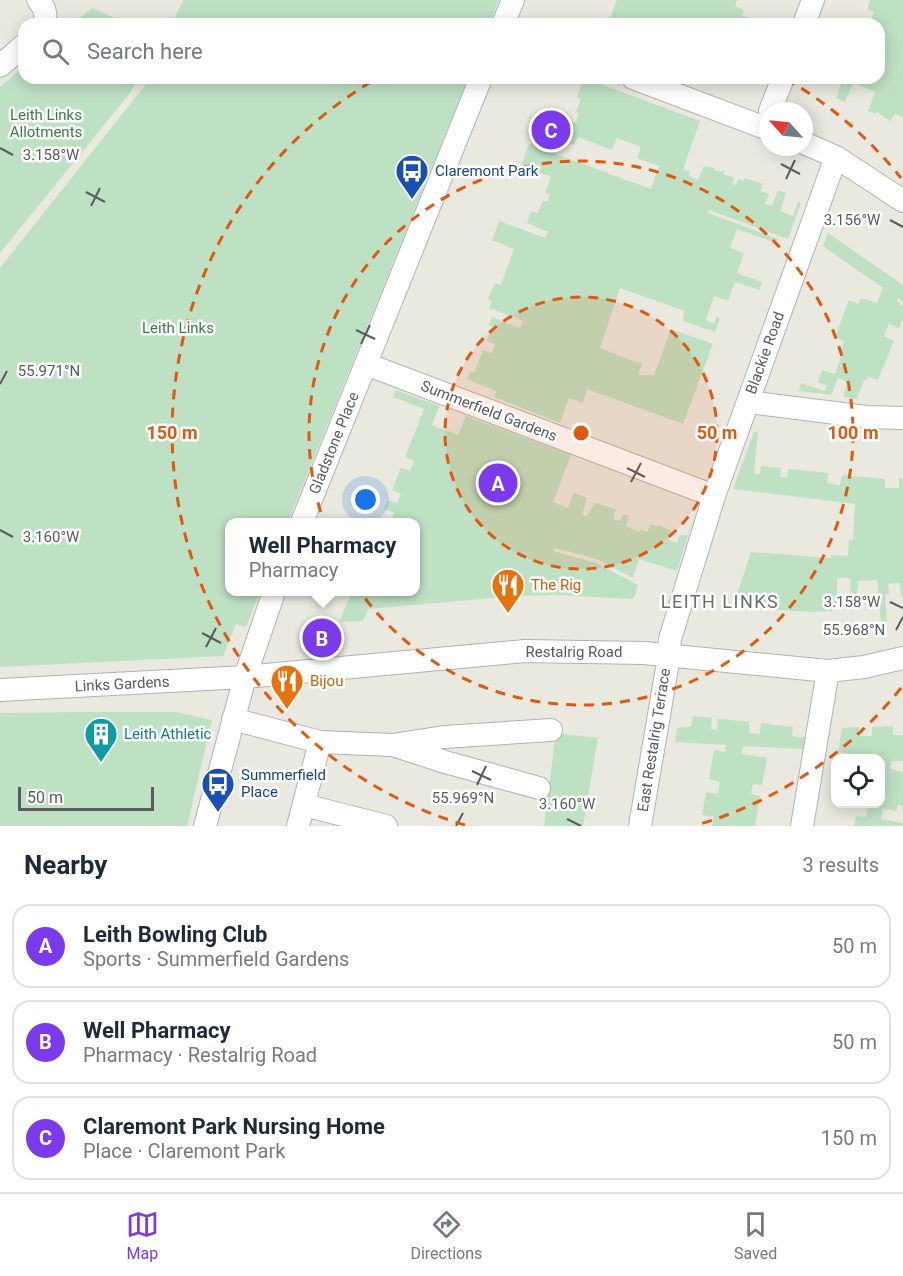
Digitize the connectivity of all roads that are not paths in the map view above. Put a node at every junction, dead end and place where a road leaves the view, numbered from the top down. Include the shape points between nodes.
1 (38, 0) edge
2 (513, 0) edge
3 (813, 0) edge
4 (46, 18) edge
5 (506, 18) edge
6 (806, 18) edge
7 (18, 50) edge
8 (0, 66) edge
9 (480, 84) edge
10 (652, 84) edge
11 (781, 84) edge
12 (775, 102) edge
13 (759, 118) edge
14 (813, 148) edge
15 (836, 157) junction
16 (903, 201) edge
17 (366, 364) junction
18 (748, 402) junction
19 (903, 418) edge
20 (714, 496) junction
21 (304, 518) edge
22 (272, 596) edge
23 (668, 654) junction
24 (903, 658) edge
25 (828, 671) junction
26 (244, 677) junction
27 (0, 690) edge
28 (233, 719) junction
29 (551, 730) dead end
30 (320, 742) junction
31 (392, 745) junction
32 (539, 788) dead end
33 (301, 816) edge
34 (205, 826) edge
35 (386, 826) edge
36 (640, 826) edge
37 (802, 826) edge

1 - 4 street
2 - 5 street
3 - 6 street
7 - 8 street
9 - 17 street
10 - 13 street
11 - 12 street
14 - 15 street
15 - 16 street
15 - 18 street, Blackie Road
17 - 20 street, Summerfield Gardens
17 - 21 street, Gladstone Place
18 - 19 street
18 - 20 street, Blackie Road
20 - 23 street, Blackie Road
22 - 26 street
23 - 25 street, Restalrig Road
23 - 26 street, Restalrig Road via 505,652
23 - 36 street, East Restalrig Terrace
24 - 25 street, Restalrig Road
25 - 37 street
26 - 27 street, Links Gardens
26 - 28 street
28 - 30 street
28 - 34 street
29 - 31 street via 444,737
30 - 31 street
30 - 33 street
31 - 32 street
33 - 35 street

